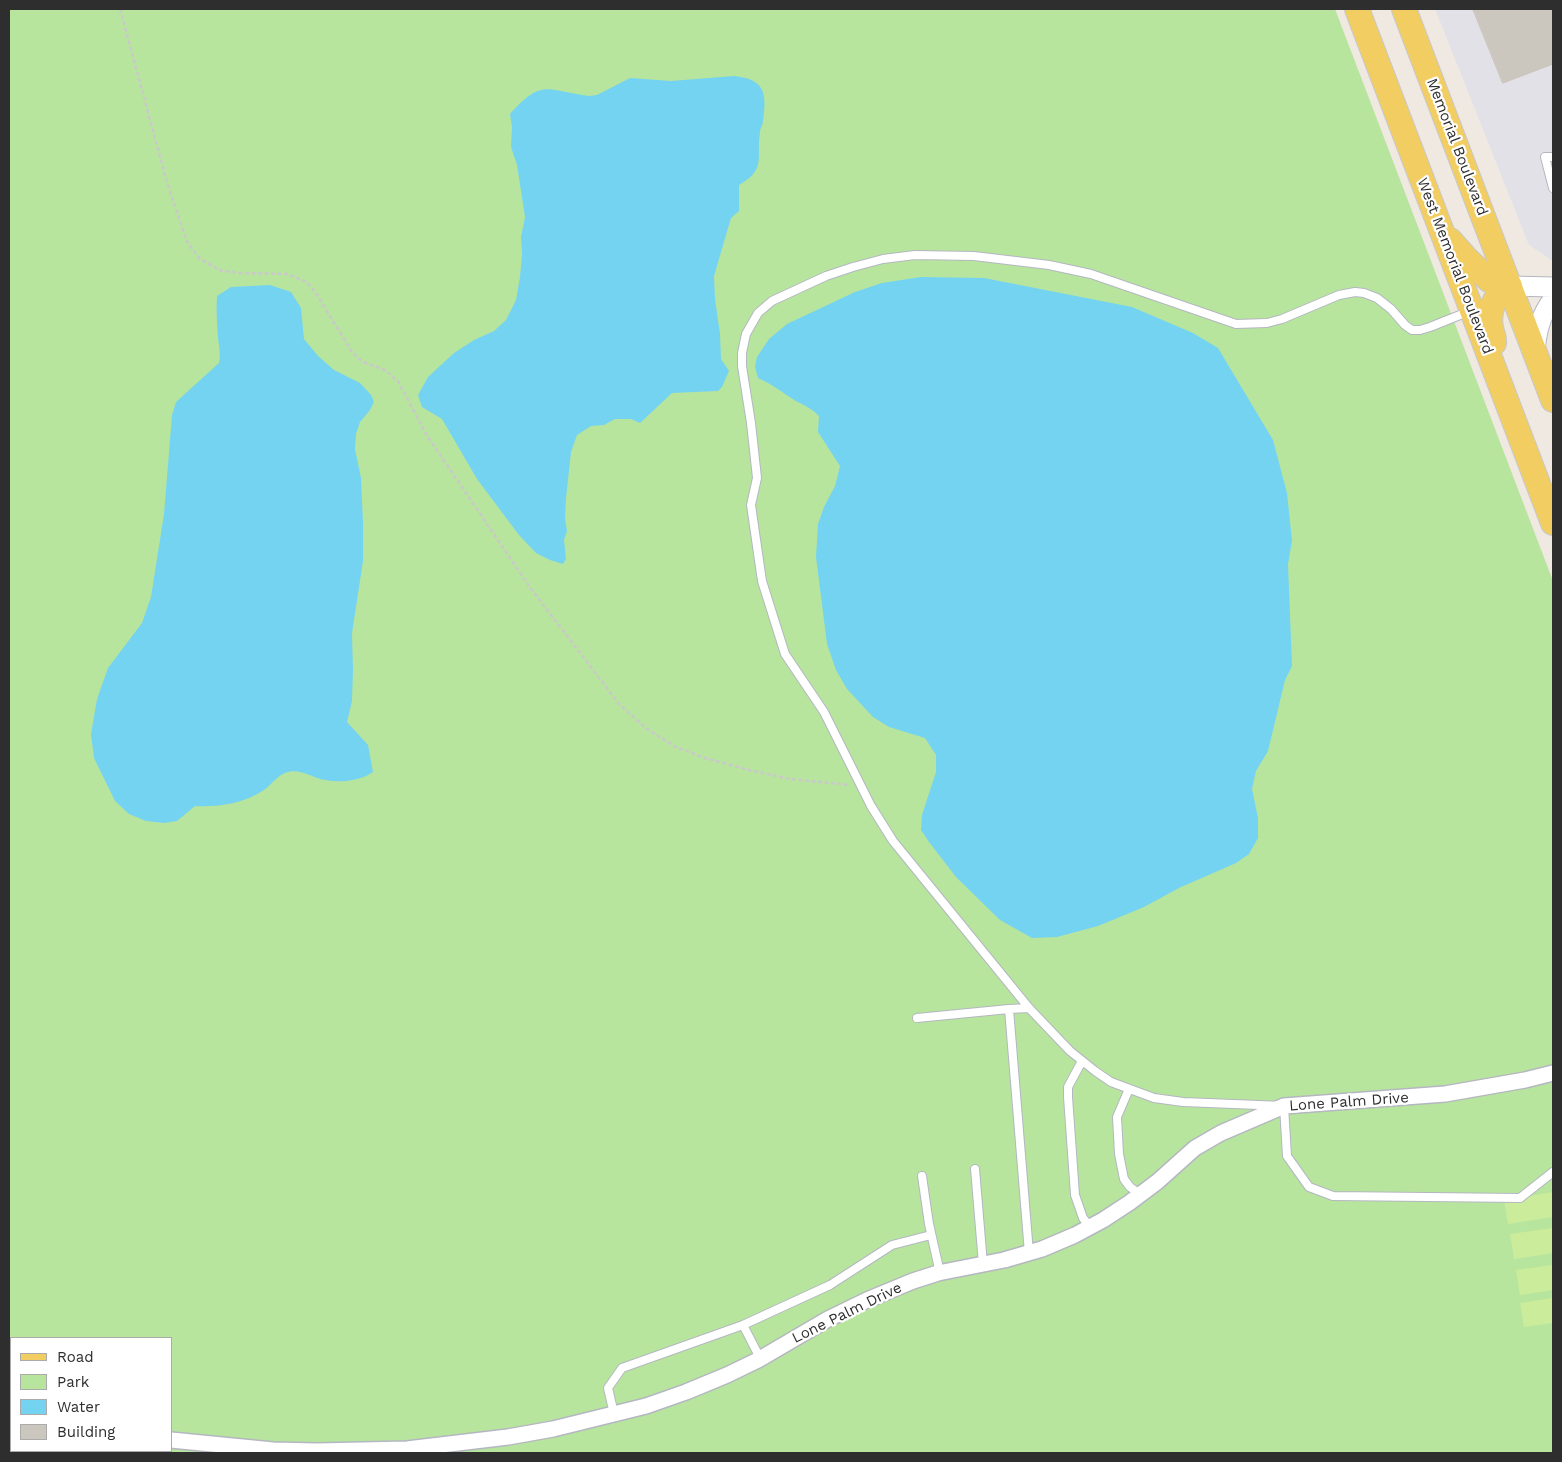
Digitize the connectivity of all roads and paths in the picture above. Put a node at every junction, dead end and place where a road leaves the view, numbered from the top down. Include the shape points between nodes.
1 (120, 9) edge
2 (1357, 9) edge
3 (1404, 9) edge
4 (1553, 157) edge
5 (1553, 188) edge
6 (1441, 229) junction
7 (1510, 286) junction
8 (1553, 287) edge
9 (1553, 299) edge
10 (1472, 310) junction
11 (1534, 352) junction
12 (1490, 355) junction
13 (1553, 400) edge
14 (1553, 523) edge
15 (861, 786) junction
16 (1029, 1008) junction
17 (1009, 1009) junction
18 (917, 1018) dead end
19 (1082, 1061) junction
20 (1553, 1073) edge
21 (1129, 1090) junction
22 (1284, 1106) junction
23 (976, 1169) dead end
24 (1553, 1172) edge
25 (922, 1176) dead end
26 (1140, 1194) junction
27 (1090, 1227) junction
28 (931, 1234) junction
29 (1029, 1253) junction
30 (983, 1264) junction
31 (940, 1273) junction
32 (743, 1325) junction
33 (760, 1358) junction
34 (614, 1414) junction
35 (172, 1440) edge
36 (272, 1451) edge

1 - 15 path via 168,186 187,242 199,258 219,270 288,274 307,282 352,352 363,362 385,370 398,381 426,434 492,534 619,704 654,734 705,758 790,779
2 - 6 main road, West Memorial Boulevard
3 - 7 main road, Memorial Boulevard
4 - 5 lane via 1546,157
6 - 7 main road via 1489,280
6 - 10 main road, West Memorial Boulevard
7 - 8 street
7 - 11 main road
7 - 12 main road via 1500,292 1492,307 1490,324 1494,339
9 - 11 street via 1538,326
10 - 12 main road, West Memorial Boulevard
10 - 15 lane via 1430,327 1412,330 1377,298 1355,292 1339,295 1268,323 1236,324 1082,272 1011,259 941,254 883,259 853,267 772,301 748,328 742,353 757,478 750,505 762,581 785,654 824,712
11 - 13 main road
12 - 14 main road, West Memorial Boulevard
15 - 16 lane via 893,841
16 - 17 lane
16 - 19 lane
17 - 18 lane
17 - 29 lane
19 - 21 lane via 1110,1082
19 - 27 lane via 1068,1087 1068,1097 1075,1195 1083,1218
20 - 22 street, Lone Palm Drive via 1445,1094
21 - 22 lane via 1183,1102
21 - 26 lane via 1117,1116 1119,1154 1124,1179
22 - 24 lane via 1287,1156 1310,1187 1333,1196 1520,1198
22 - 26 street, Lone Palm Drive via 1195,1148
23 - 30 lane
25 - 28 lane
26 - 27 street, Lone Palm Drive
27 - 29 street, Lone Palm Drive
28 - 31 lane
28 - 32 lane via 892,1245 830,1285
29 - 30 street, Lone Palm Drive
30 - 31 street, Lone Palm Drive
31 - 33 street, Lone Palm Drive via 913,1280 867,1300
32 - 33 lane
32 - 34 lane via 622,1368 608,1388
33 - 34 street, Lone Palm Drive via 686,1392
34 - 36 street, Lone Palm Drive via 508,1437 407,1449
35 - 36 street, Lone Palm Drive

